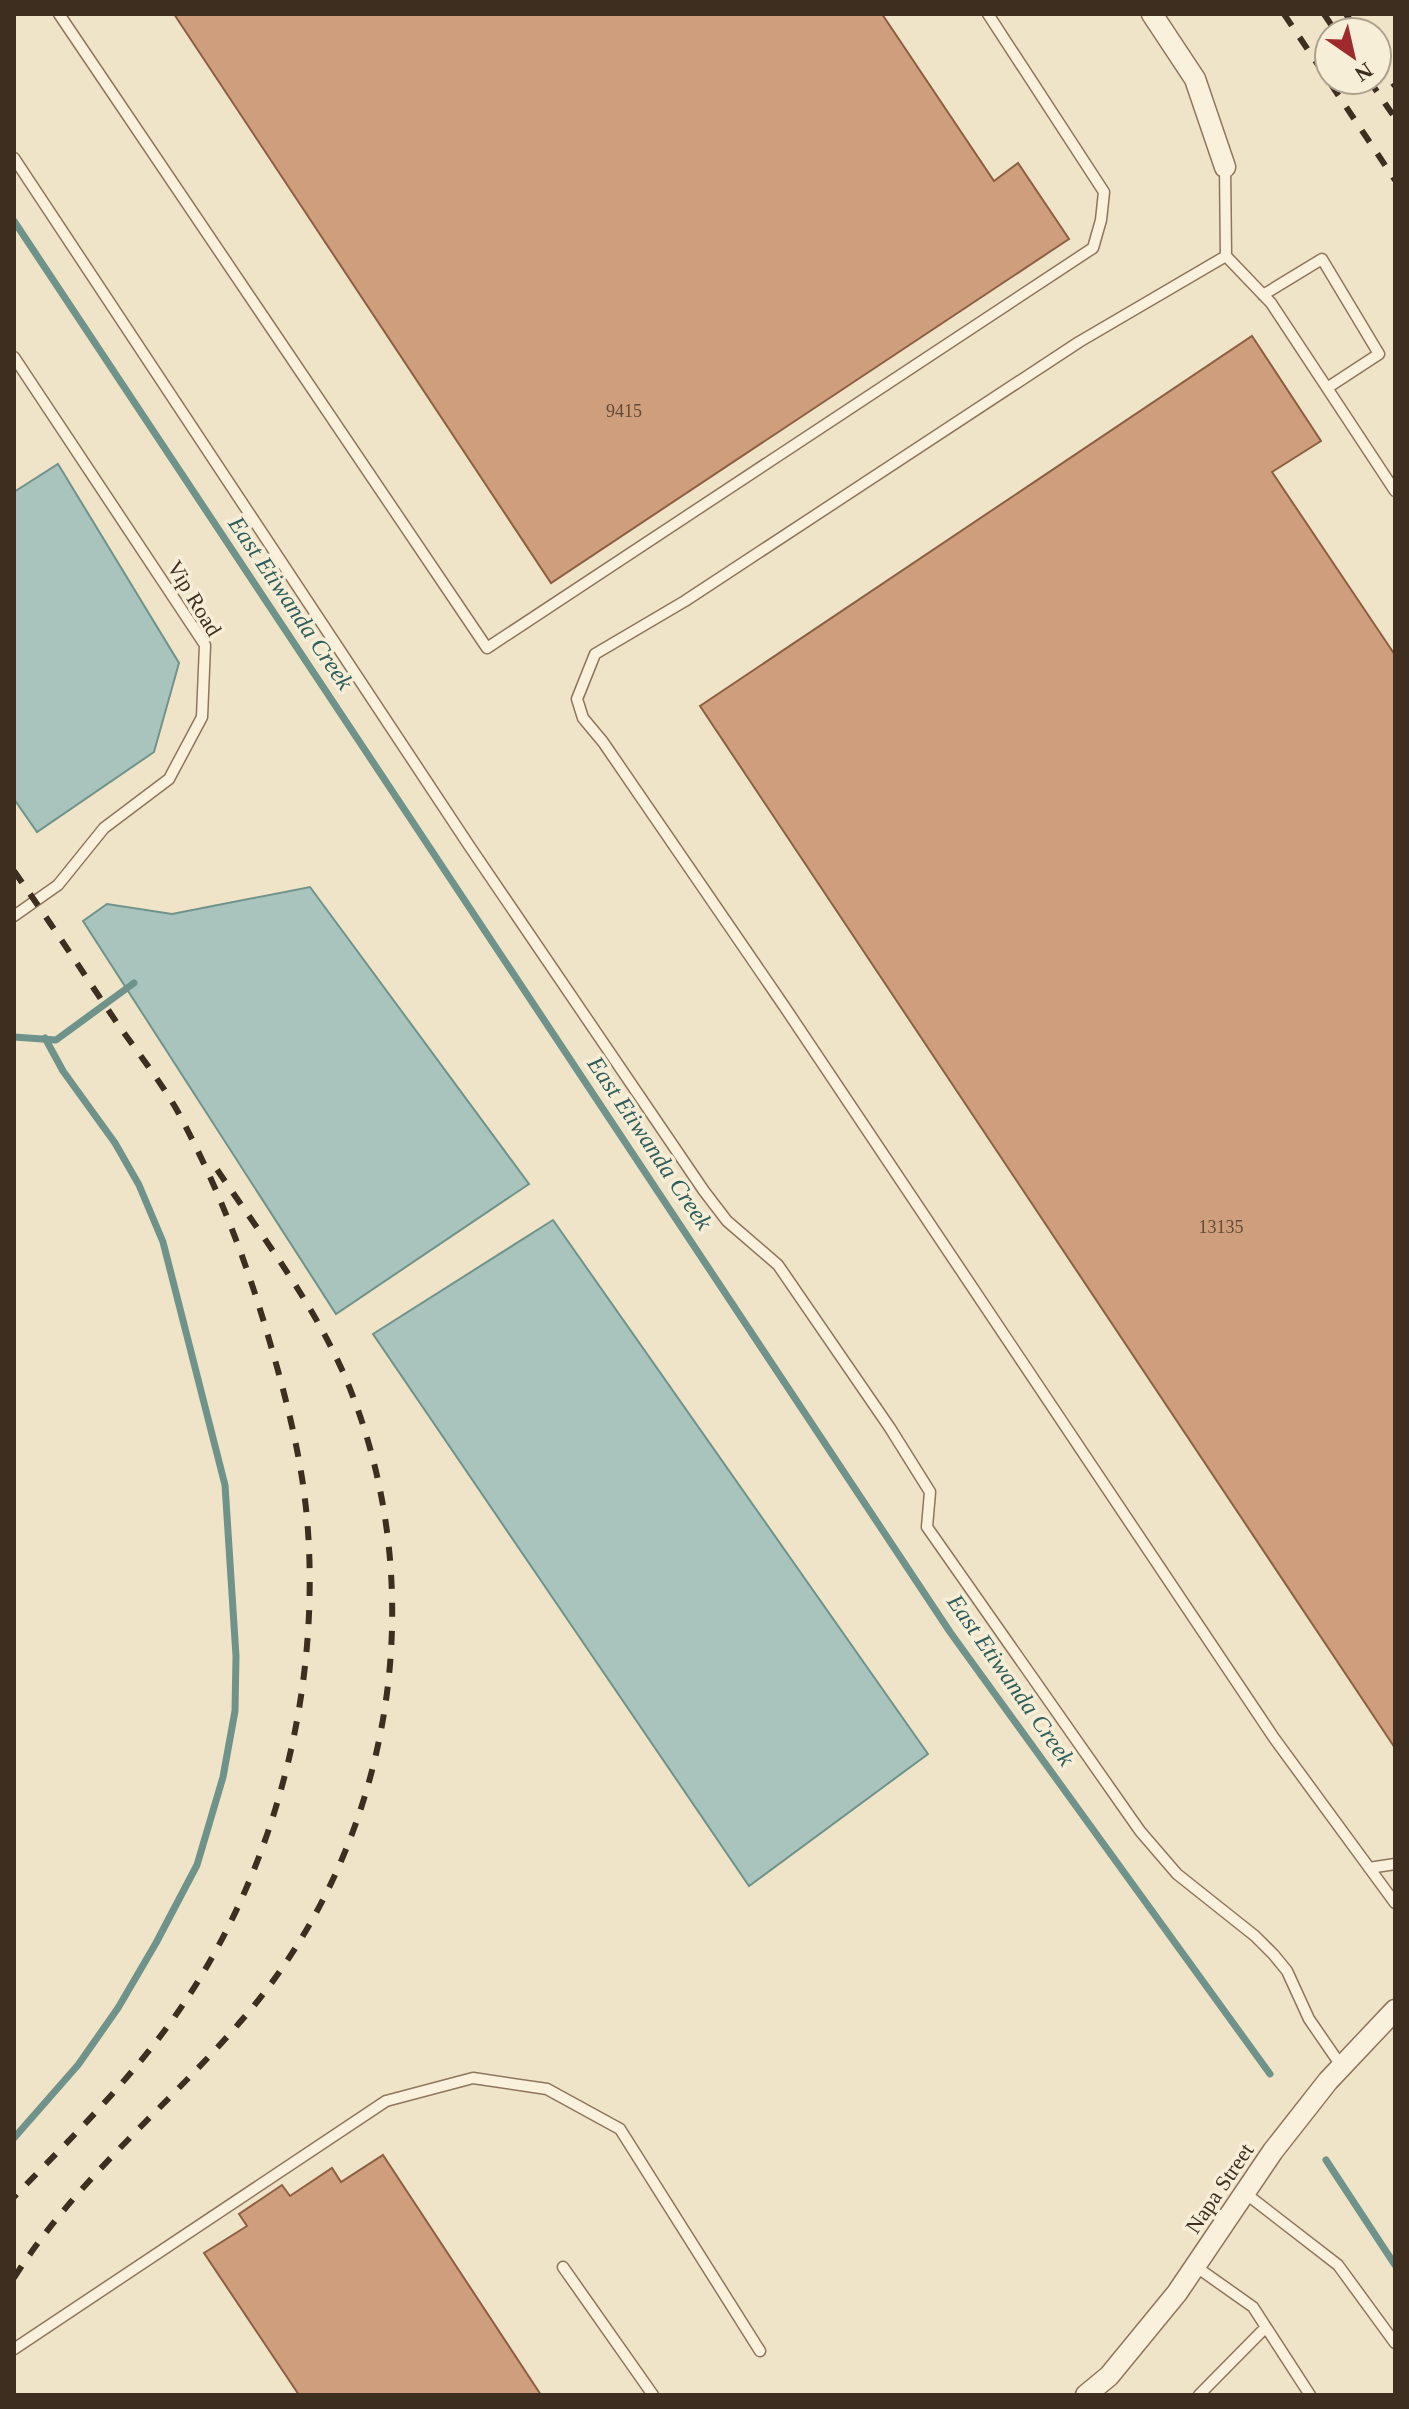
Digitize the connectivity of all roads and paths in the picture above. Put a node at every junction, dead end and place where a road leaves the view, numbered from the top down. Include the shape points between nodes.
1 (59, 14) edge
2 (988, 14) edge
3 (1152, 14) edge
4 (14, 158) edge
5 (1225, 167) joint
6 (1226, 256) junction
7 (1263, 295) junction
8 (14, 357) edge
9 (1327, 388) junction
10 (1395, 491) edge
11 (14, 916) edge
12 (1395, 1864) edge
13 (1369, 1868) junction
14 (1395, 1903) edge
15 (1395, 2010) edge
16 (1335, 2074) junction
17 (1245, 2193) junction
18 (1195, 2266) junction
19 (563, 2267) dead end
20 (1266, 2327) junction
21 (1395, 2343) edge
22 (14, 2349) edge
23 (760, 2351) dead end
24 (653, 2395) edge
25 (1086, 2395) edge
26 (1199, 2395) edge
27 (1310, 2395) edge

1 - 2 lane via 487,648 1093,248 1104,192
3 - 5 street via 1195,79
4 - 16 lane via 704,1191 727,1221 778,1265 890,1428 930,1492 927,1527 1140,1831 1177,1874 1255,1936 1287,1971
5 - 6 lane
6 - 7 lane
6 - 13 lane via 1079,342 685,601 595,654 577,699 583,718 784,1006 1274,1738
7 - 9 lane
7 - 9 lane via 1322,259 1379,354
8 - 11 lane, Vip Road via 205,645 202,717 169,779 104,828 58,885
9 - 10 lane
12 - 13 lane
13 - 14 lane
15 - 16 street, Napa Street
16 - 17 street, Napa Street
17 - 18 street, Napa Street
17 - 21 lane via 1338,2265
18 - 20 lane via 1253,2307
18 - 25 street, Napa Street via 1109,2376
19 - 24 lane
20 - 26 lane
20 - 27 lane
22 - 23 lane via 386,2101 473,2078 547,2089 620,2129

